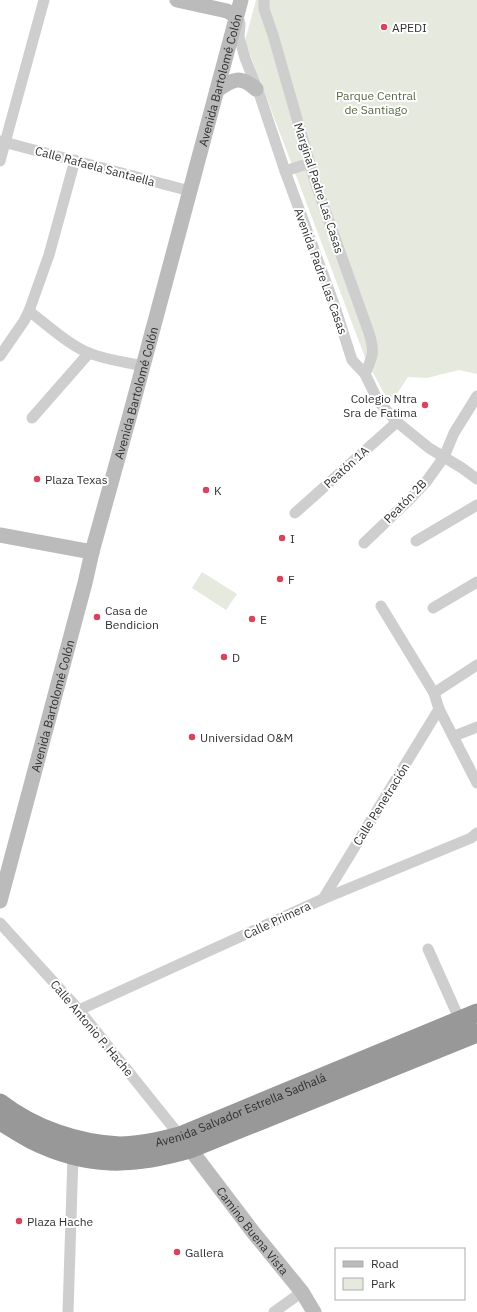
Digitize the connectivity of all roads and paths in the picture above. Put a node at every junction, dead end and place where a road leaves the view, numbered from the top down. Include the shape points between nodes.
1 (44, 0) edge
2 (178, 0) edge
3 (241, 0) edge
4 (264, 0) edge
5 (236, 16) junction
6 (256, 89) junction
7 (217, 90) junction
8 (3, 141) edge
9 (75, 160) junction
10 (0, 161) edge
11 (310, 163) junction
12 (285, 171) junction
13 (190, 191) junction
14 (29, 311) junction
15 (89, 353) junction
16 (0, 356) edge
17 (143, 366) junction
18 (365, 374) junction
19 (477, 396) edge
20 (32, 418) dead end
21 (397, 422) junction
22 (444, 457) junction
23 (477, 478) edge
24 (477, 505) edge
25 (295, 513) dead end
26 (0, 535) edge
27 (416, 541) dead end
28 (364, 543) dead end
29 (92, 552) junction
30 (477, 582) edge
31 (381, 606) dead end
32 (433, 608) dead end
33 (477, 665) edge
34 (434, 693) junction
35 (439, 709) junction
36 (477, 727) edge
37 (454, 736) junction
38 (477, 783) edge
39 (477, 833) edge
40 (322, 899) junction
41 (0, 901) edge
42 (0, 924) edge
43 (428, 949) dead end
44 (79, 1010) junction
45 (477, 1013) edge
46 (460, 1020) junction
47 (472, 1035) edge
48 (0, 1103) edge
49 (0, 1121) edge
50 (185, 1142) junction
51 (73, 1156) junction
52 (302, 1292) junction
53 (68, 1312) edge
54 (274, 1312) edge
55 (314, 1312) edge

1 - 8 street
2 - 5 main road via 227,11
3 - 5 main road, Avenida Bartolomé Colón
4 - 11 street, Marginal Padre Las Casas via 264,9
5 - 6 street, Avenida Padre Las Casas via 240,24 239,37 242,48
5 - 7 main road, Avenida Bartolomé Colón
6 - 7 main road via 243,80 234,80
6 - 12 street, Avenida Padre Las Casas
7 - 13 main road, Avenida Bartolomé Colón
8 - 9 street, Calle Rafaela Santaella
8 - 10 street
9 - 13 street, Calle Rafaela Santaella
9 - 14 street via 49,255
11 - 12 street
11 - 18 street, Marginal Padre Las Casas via 374,348
12 - 18 street, Avenida Padre Las Casas via 352,360
13 - 17 main road, Avenida Bartolomé Colón
14 - 15 street
14 - 16 street
15 - 17 street
15 - 20 street
17 - 29 main road, Avenida Bartolomé Colón
18 - 21 street, Avenida Padre Las Casas via 378,401
19 - 22 street, Peatón 2B via 454,433
21 - 22 street, Avenida Padre Las Casas
21 - 25 street, Peatón 1A
22 - 23 street, Avenida Padre Las Casas
22 - 28 street, Peatón 2B via 426,482
24 - 27 street
26 - 29 main road
29 - 41 main road, Avenida Bartolomé Colón
30 - 32 street
31 - 34 street
33 - 34 street
34 - 35 street
35 - 37 street
35 - 40 street, Calle Penetración
36 - 37 street
37 - 38 street
39 - 40 street, Calle Primera via 471,838
40 - 44 street, Calle Primera
42 - 44 street, Calle Antonio P. Hache
43 - 46 street
44 - 50 street, Calle Antonio P. Hache
45 - 46 highway, Avenida Salvador Estrella Sadhalá
46 - 47 street
46 - 50 highway, Avenida Salvador Estrella Sadhalá
47 - 50 highway, Avenida Salvador Estrella Sadhalá
48 - 50 highway, Avenida Salvador Estrella Sadhalá via 43,1129 78,1140 120,1146 164,1140
49 - 51 highway, Avenida Salvador Estrella Sadhalá via 30,1139
50 - 51 highway, Avenida Salvador Estrella Sadhalá via 171,1155 146,1159 119,1162
50 - 52 main road, Camino Buena Vista
51 - 53 street
52 - 54 street
52 - 55 main road, Camino Buena Vista

